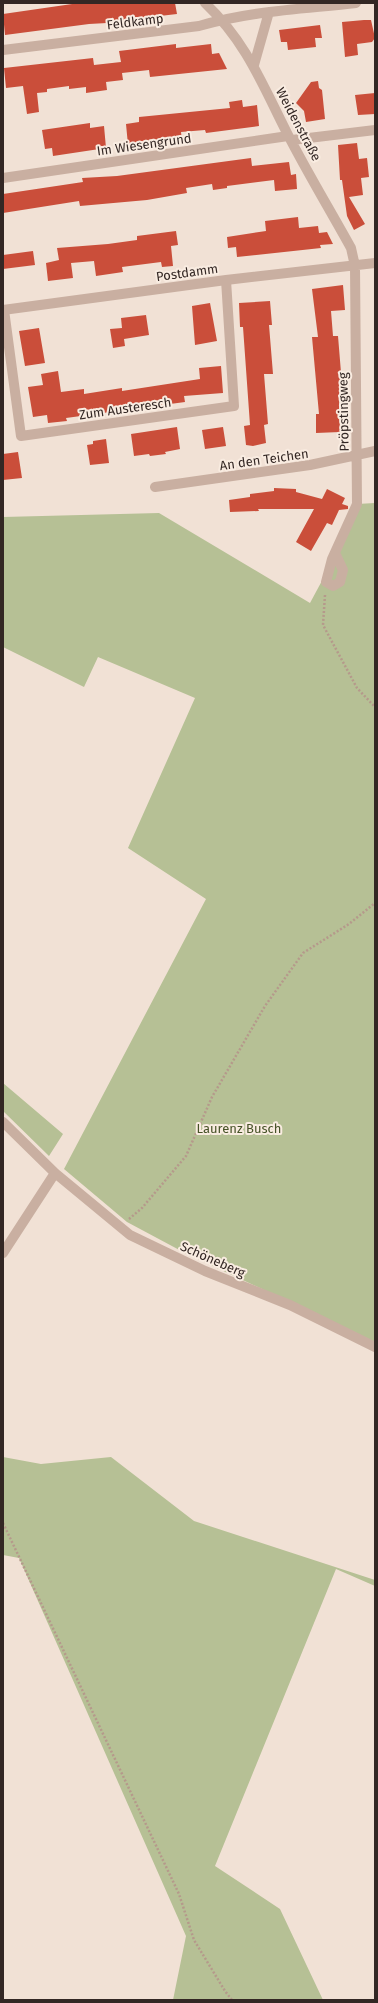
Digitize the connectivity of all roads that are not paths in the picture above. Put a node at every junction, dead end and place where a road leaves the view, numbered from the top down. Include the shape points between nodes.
1 (205, 3) edge
2 (356, 3) edge
3 (269, 12) junction
4 (222, 19) junction
5 (3, 50) edge
6 (254, 65) junction
7 (375, 130) edge
8 (290, 138) junction
9 (3, 178) edge
10 (375, 263) edge
11 (355, 266) junction
12 (226, 280) junction
13 (4, 310) edge
14 (375, 451) edge
15 (356, 455) junction
16 (155, 488) dead end
17 (326, 582) road end
18 (3, 1122) edge
19 (54, 1173) junction
20 (3, 1253) edge
21 (375, 1347) edge

1 - 4 street, Weidenstraße
2 - 3 street, Feldkamp
3 - 4 street, Feldkamp
3 - 6 street
4 - 5 street, Feldkamp via 199,26
4 - 6 street, Weidenstraße
6 - 8 street, Weidenstraße
7 - 8 street, Im Wiesengrund
8 - 9 street, Im Wiesengrund
8 - 11 street, Weidenstraße via 351,248
10 - 11 street, Postdamm
11 - 12 street, Postdamm
11 - 15 street, Pröpstingweg
12 - 13 street, Postdamm
12 - 13 street, Zum Austeresch via 234,406 21,436
14 - 15 street, An den Teichen
15 - 16 street, An den Teichen via 310,465
15 - 17 street, Pröpstingweg via 357,504 335,553 343,570 340,582 333,586
18 - 19 street, Schöneberg
19 - 20 street
19 - 21 street, Schöneberg via 130,1235 205,1271 290,1305

